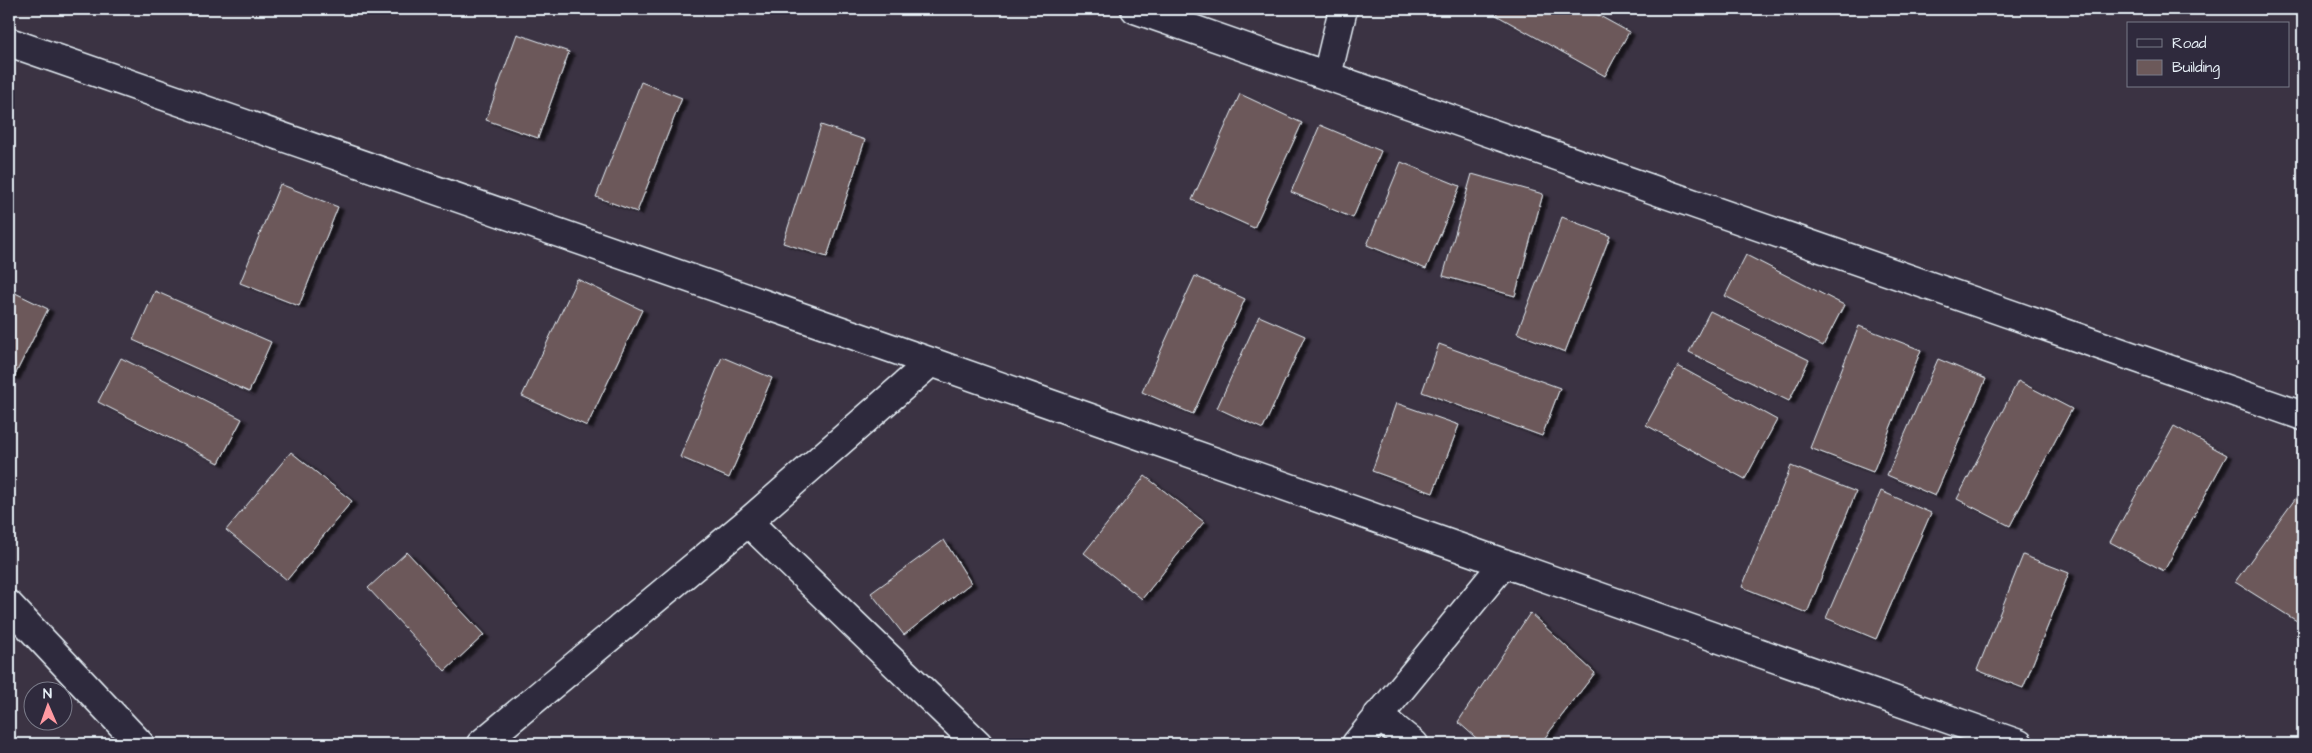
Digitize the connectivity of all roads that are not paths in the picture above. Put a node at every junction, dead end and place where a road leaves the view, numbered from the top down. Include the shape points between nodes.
1 (1135, 9) edge
2 (1344, 9) edge
3 (9, 42) edge
4 (1327, 76) junction
5 (931, 362) junction
6 (2303, 416) edge
7 (748, 522) junction
8 (1504, 563) junction
9 (9, 605) edge
10 (1378, 715) junction
11 (140, 744) edge
12 (481, 744) edge
13 (978, 744) edge
14 (1356, 744) edge
15 (1414, 744) edge
16 (2019, 744) edge

1 - 4 street
2 - 4 street
3 - 5 street
4 - 6 street
5 - 7 street
5 - 8 street
7 - 12 street
7 - 13 street
8 - 10 street
8 - 16 street
9 - 11 street
10 - 14 street
10 - 15 street

